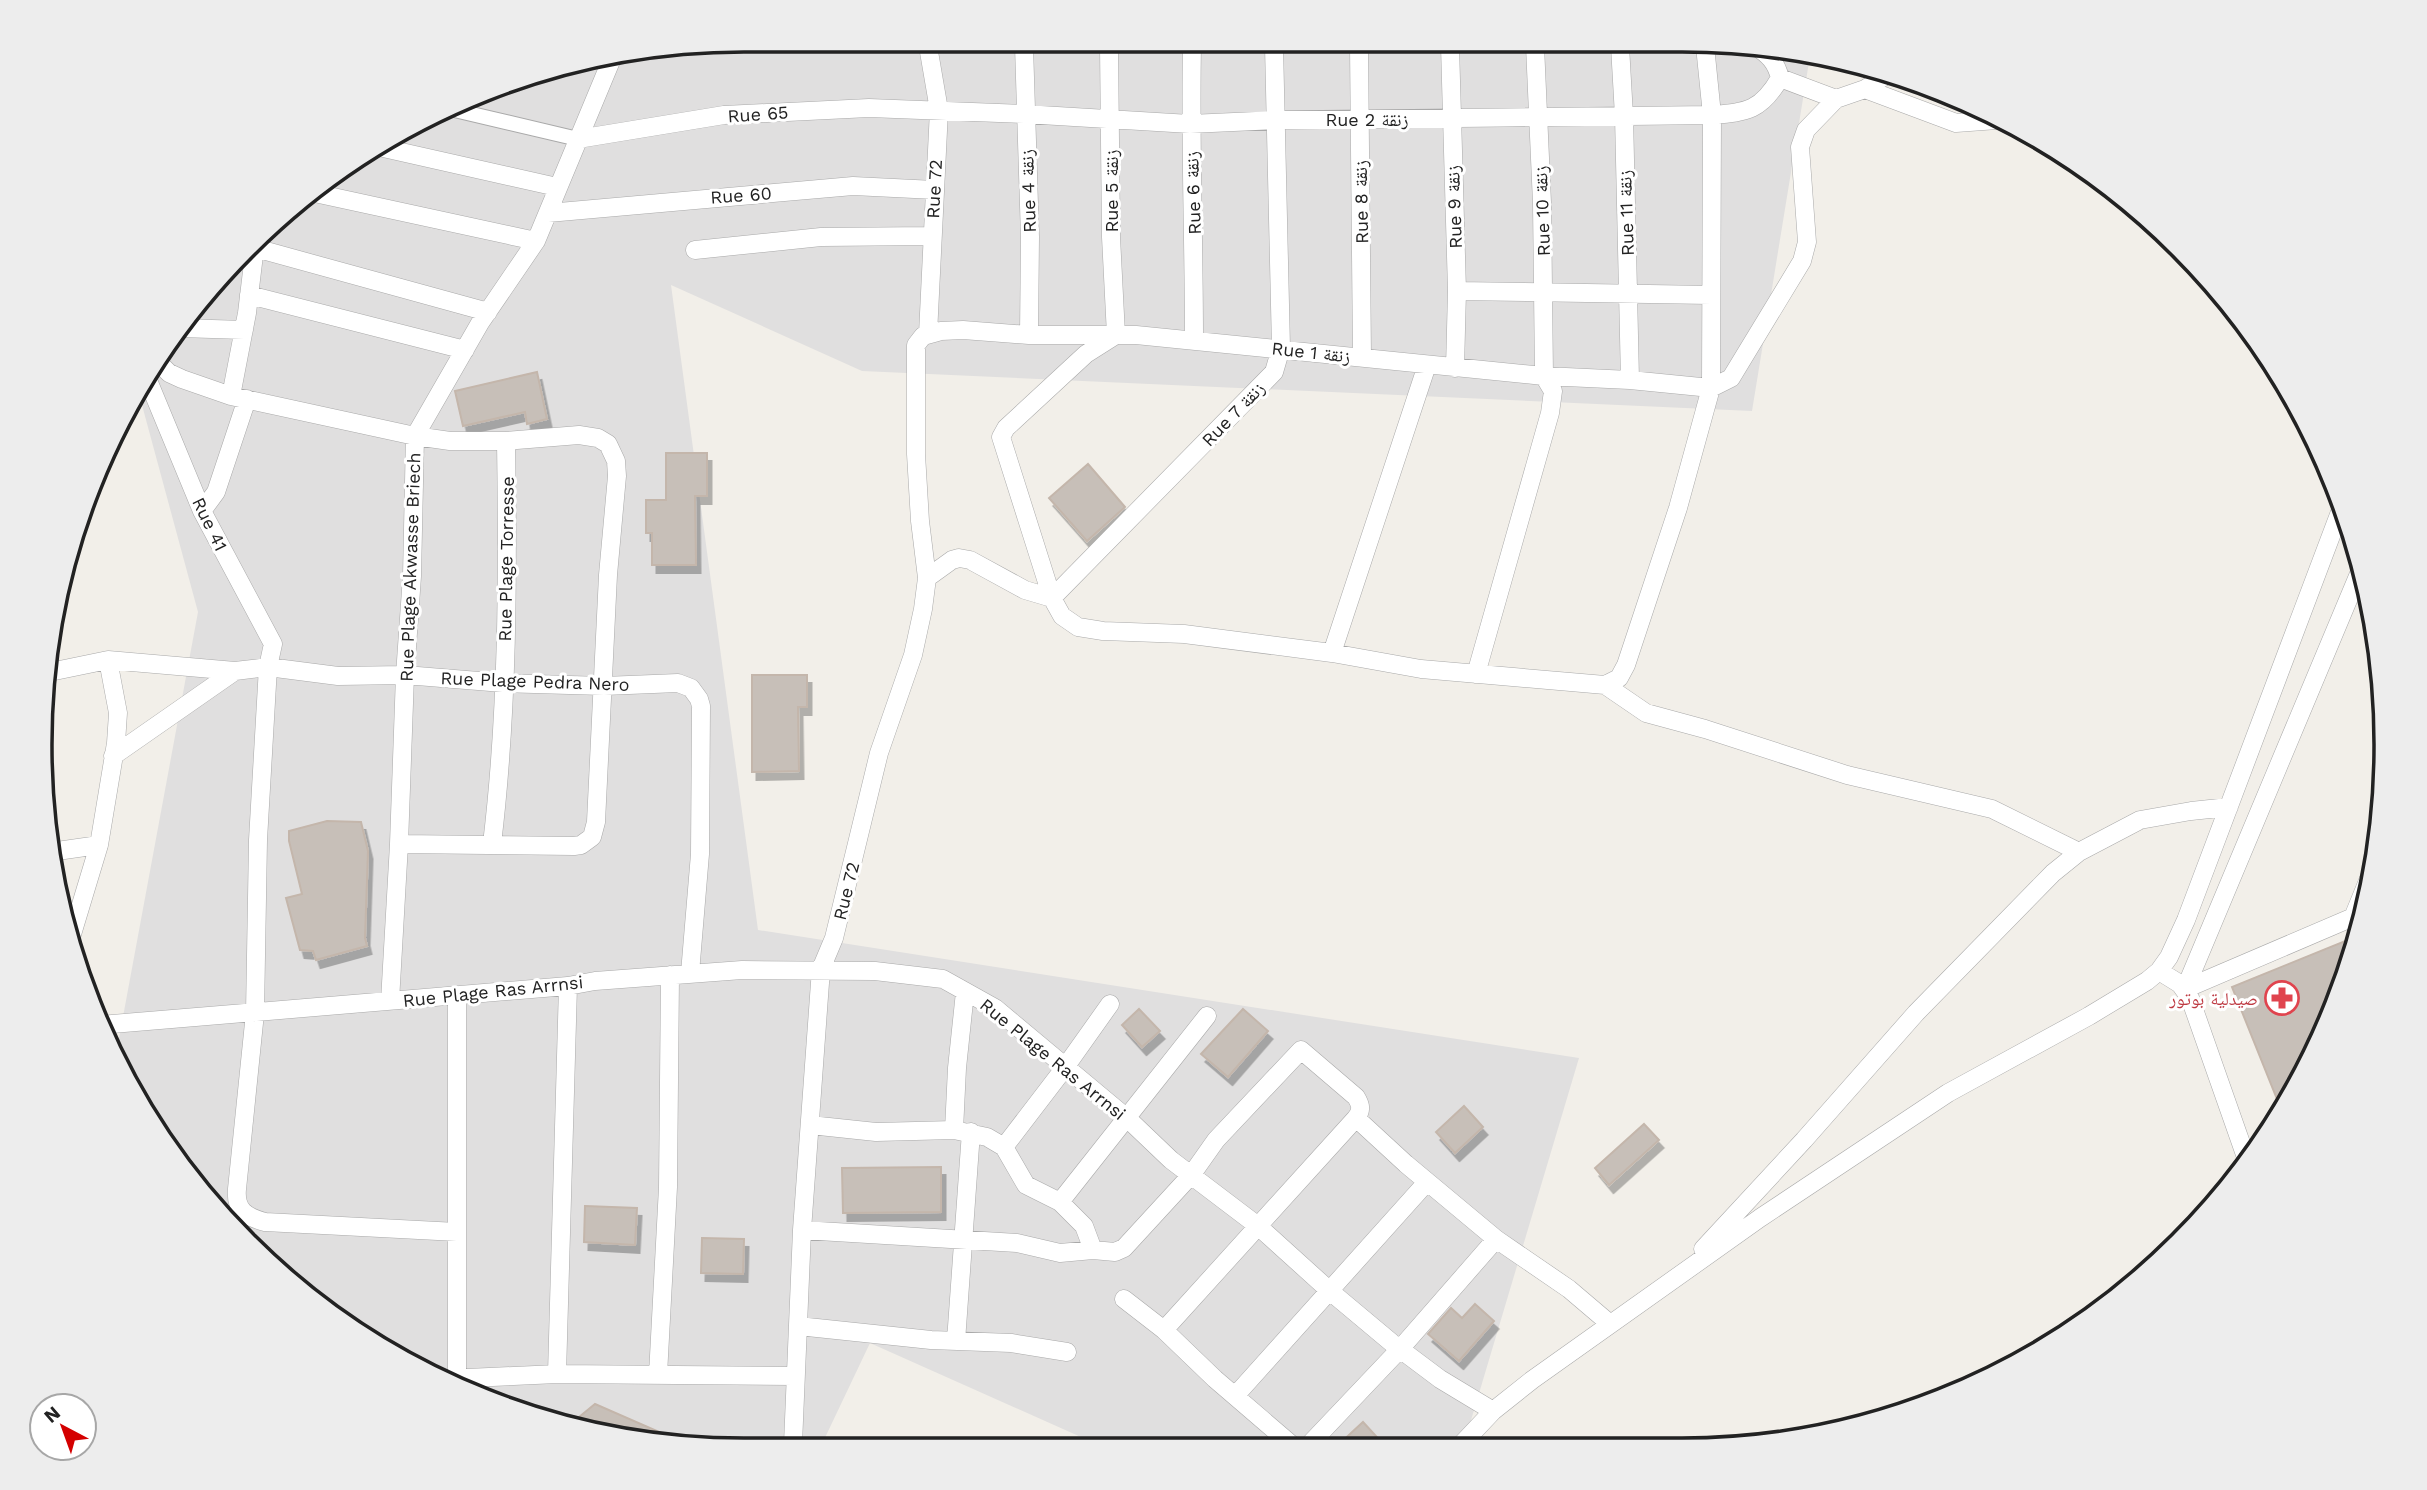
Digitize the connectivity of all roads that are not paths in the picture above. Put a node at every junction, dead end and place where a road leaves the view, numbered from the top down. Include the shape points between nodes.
1 (929, 52) edge
2 (1024, 52) edge
3 (1109, 52) edge
4 (1192, 52) edge
5 (1274, 52) edge
6 (1359, 52) edge
7 (1450, 52) edge
8 (1535, 52) edge
9 (1620, 52) edge
10 (1705, 53) edge
11 (1771, 58) edge
12 (609, 66) edge
13 (1780, 78) junction
14 (1878, 81) edge
15 (1865, 89) junction
16 (1836, 99) junction
17 (939, 110) junction
18 (465, 112) edge
19 (1024, 114) junction
20 (1712, 115) junction
21 (1624, 116) junction
22 (1538, 117) junction
23 (1452, 118) junction
24 (1359, 119) junction
25 (1111, 120) junction
26 (1276, 120) junction
27 (1982, 121) edge
28 (1190, 124) junction
29 (578, 139) junction
30 (391, 150) edge
31 (557, 187) junction
32 (934, 190) junction
33 (324, 195) edge
34 (548, 213) junction
35 (932, 236) junction
36 (536, 242) junction
37 (265, 246) edge
38 (695, 250) dead end
39 (254, 256) edge
40 (1457, 291) junction
41 (1544, 293) junction
42 (1629, 293) junction
43 (249, 295) junction
44 (1711, 295) junction
45 (488, 312) junction
46 (192, 328) edge
47 (244, 330) junction
48 (1029, 335) junction
49 (1115, 335) junction
50 (922, 339) junction
51 (1194, 340) junction
52 (1280, 348) junction
53 (465, 350) junction
54 (1363, 357) junction
55 (1427, 365) junction
56 (164, 368) edge
57 (1455, 368) junction
58 (1544, 376) junction
59 (1630, 380) junction
60 (1711, 388) junction
61 (151, 389) edge
62 (239, 398) junction
63 (415, 436) junction
64 (506, 441) junction
65 (202, 511) junction
66 (2337, 520) edge
67 (927, 578) junction
68 (2355, 583) edge
69 (1052, 598) junction
70 (1332, 653) junction
71 (108, 660) junction
72 (268, 667) junction
73 (57, 671) edge
74 (234, 671) junction
75 (1476, 674) junction
76 (405, 675) junction
77 (503, 683) junction
78 (1605, 685) junction
79 (604, 686) junction
80 (113, 756) junction
81 (2229, 807) junction
82 (400, 844) junction
83 (492, 844) junction
84 (99, 845) junction
85 (61, 850) edge
86 (2079, 852) junction
87 (2353, 917) edge
88 (76, 924) edge
89 (821, 969) junction
90 (2158, 971) junction
91 (690, 974) junction
92 (670, 975) junction
93 (568, 986) junction
94 (2185, 989) junction
95 (965, 992) junction
96 (457, 995) junction
97 (390, 1001) junction
98 (1110, 1004) dead end
99 (255, 1013) junction
100 (1207, 1016) dead end
101 (112, 1024) edge
102 (1066, 1066) junction
103 (1356, 1118) junction
104 (1128, 1119) junction
105 (810, 1125) junction
106 (963, 1131) junction
107 (1004, 1147) junction
108 (2243, 1150) edge
109 (1192, 1174) junction
110 (1427, 1182) junction
111 (1060, 1202) junction
112 (1258, 1226) junction
113 (802, 1230) junction
114 (457, 1232) junction
115 (1496, 1239) junction
116 (965, 1240) junction
117 (1093, 1250) junction
118 (1679, 1275) junction
119 (1331, 1292) junction
120 (1124, 1299) dead end
121 (1609, 1323) junction
122 (798, 1326) junction
123 (1164, 1330) junction
124 (956, 1341) junction
125 (1400, 1349) junction
126 (1067, 1352) dead end
127 (452, 1372) edge
128 (557, 1374) junction
129 (658, 1375) junction
130 (795, 1376) junction
131 (466, 1378) edge
132 (1235, 1396) junction
133 (1493, 1411) junction
134 (793, 1438) edge
135 (1284, 1438) edge
136 (1316, 1438) edge
137 (1468, 1438) edge

1 - 17 street, Rue 72
2 - 19 street, Rue 4 زنقة
3 - 25 street, Rue 5 زنقة
4 - 28 street, Rue 6 زنقة
5 - 26 street, Rue 7 زنقة
6 - 24 street, Rue 8 زنقة
7 - 23 street, Rue 9 زنقة
8 - 22 street, Rue 10 زنقة
9 - 21 street, Rue 11 زنقة
10 - 20 street
11 - 13 street
12 - 29 street, Rue Plage Akwasse Briech
13 - 16 street
13 - 20 street, Rue 2 زنقة via 1751,110
14 - 15 street
15 - 16 street
15 - 27 street via 1956,123
16 - 60 street via 1806,130 1800,147 1807,242 1802,261 1731,378
17 - 19 street, Rue 2 زنقة
17 - 29 street, Rue 65 via 869,108 724,115
17 - 32 street, Rue 72
18 - 29 street
19 - 25 street, Rue 2 زنقة
19 - 48 street, Rue 4 زنقة
20 - 21 street, Rue 2 زنقة
20 - 44 street
21 - 22 street, Rue 2 زنقة
21 - 42 street, Rue 11 زنقة
22 - 23 street, Rue 2 زنقة
22 - 41 street, Rue 10 زنقة
23 - 24 street, Rue 2 زنقة
23 - 40 street, Rue 9 زنقة
24 - 26 street, Rue 2 زنقة
24 - 54 street, Rue 8 زنقة
25 - 28 street, Rue 2 زنقة
25 - 49 street, Rue 5 زنقة
26 - 28 street, Rue 2 زنقة
26 - 52 street, Rue 7 زنقة
28 - 51 street, Rue 6 زنقة
29 - 31 street, Rue Plage Akwasse Briech
30 - 31 street
31 - 34 street, Rue Plage Akwasse Briech
32 - 34 street, Rue 60 via 853,186
32 - 35 street, Rue 72
33 - 36 street
34 - 36 street, Rue Plage Akwasse Briech
35 - 38 street via 821,237
35 - 50 street, Rue 72
36 - 45 street, Rue Plage Akwasse Briech
37 - 45 street
39 - 43 street
40 - 41 street
40 - 57 street, Rue 9 زنقة
41 - 42 street
41 - 58 street, Rue 10 زنقة
42 - 44 street
42 - 59 street, Rue 11 زنقة
43 - 47 street
43 - 53 street
44 - 60 street
45 - 53 street, Rue Plage Akwasse Briech
46 - 47 street
47 - 62 street
48 - 49 street, Rue 1 زنقة
48 - 50 street, Rue 1 زنقة via 962,330
49 - 51 street, Rue 1 زنقة
49 - 69 street via 1086,354 1001,437
50 - 67 street, Rue 72 via 916,454
51 - 52 street, Rue 1 زنقة
52 - 54 street, Rue 1 زنقة
52 - 69 street, Rue 7 زنقة via 1274,372
53 - 63 street, Rue Plage Akwasse Briech
54 - 55 street, Rue 1 زنقة
55 - 57 street, Rue 1 زنقة
55 - 70 street
56 - 62 street via 182,379
57 - 58 street, Rue 1 زنقة
58 - 59 street, Rue 1 زنقة
58 - 75 street, Rue 10 زنقة via 1553,391 1550,414
59 - 60 street, Rue 1 زنقة
60 - 78 street via 1678,508 1626,665 1619,678
61 - 65 street, Rue 41
62 - 63 street
62 - 65 street via 216,492
63 - 64 street
63 - 76 street, Rue Plage Akwasse Briech
64 - 77 street, Rue Plage Torresse
64 - 79 street via 579,435 598,438 608,444 616,461
65 - 72 street, Rue 41 via 273,644
66 - 81 street
67 - 69 street via 959,558
67 - 89 street, Rue 72 via 913,655 879,753 834,938
68 - 94 street
69 - 70 street via 1062,616 1078,626 1103,631 1184,634
70 - 75 street
71 - 73 street, Rue Plage Pedra Nero
71 - 74 street, Rue Plage Pedra Nero
71 - 80 street via 118,713
72 - 74 street, Rue Plage Pedra Nero
72 - 76 street, Rue Plage Pedra Nero via 338,676
72 - 99 street, Rue 41
74 - 80 street
75 - 78 street
76 - 77 street, Rue Plage Pedra Nero
76 - 82 street, Rue Plage Akwasse Briech
77 - 79 street, Rue Plage Pedra Nero
77 - 83 street, Rue Plage Torresse
78 - 86 street via 1646,713 1847,775 1992,809
79 - 83 street via 592,837 582,845 564,847
79 - 91 street, Rue Plage Pedra Nero via 678,683 691,688 699,699 701,854
80 - 84 street
81 - 86 street via 2140,820
81 - 90 street via 2177,941
82 - 83 street
82 - 97 street, Rue Plage Akwasse Briech
84 - 85 street
84 - 88 street
86 - 118 street via 1916,1013
87 - 94 street
89 - 91 street, Rue Plage Ras Arrnsi
89 - 95 street, Rue Plage Ras Arrnsi via 927,976
89 - 105 street, Rue 72
90 - 94 street
90 - 118 street via 2089,1016 1948,1093
91 - 92 street, Rue Plage Ras Arrnsi
92 - 93 street, Rue Plage Ras Arrnsi
92 - 129 street via 668,1187
93 - 96 street, Rue Plage Ras Arrnsi
93 - 128 street
94 - 108 street
95 - 102 street, Rue Plage Ras Arrnsi via 995,1008
95 - 106 street via 957,1068
96 - 97 street, Rue Plage Ras Arrnsi
96 - 114 street
97 - 99 street, Rue Plage Ras Arrnsi
98 - 102 street
99 - 101 street, Rue Plage Ras Arrnsi
99 - 114 street, Rue 41 via 236,1199 245,1214 286,1224
100 - 104 street
102 - 104 street, Rue Plage Ras Arrnsi
102 - 107 street
103 - 109 street via 1361,1111 1356,1097 1304,1051 1298,1051 1216,1140
103 - 110 street
103 - 112 street
104 - 109 street, Rue Plage Ras Arrnsi
104 - 111 street
105 - 106 street via 876,1132
105 - 113 street, Rue 72
106 - 107 street
106 - 116 street
107 - 111 street via 1026,1185
109 - 112 street, Rue Plage Ras Arrnsi
109 - 117 street via 1124,1248
110 - 115 street
110 - 119 street
111 - 117 street via 1084,1226
112 - 119 street, Rue Plage Ras Arrnsi
112 - 123 street
113 - 116 street
113 - 122 street, Rue 72
114 - 127 street
115 - 121 street
115 - 125 street
116 - 117 street via 1017,1243 1060,1253
116 - 124 street
118 - 121 street
119 - 125 street, Rue Plage Ras Arrnsi
119 - 132 street
120 - 123 street
121 - 133 street
122 - 124 street
122 - 130 street, Rue 72
123 - 132 street
124 - 126 street
125 - 133 street, Rue Plage Ras Arrnsi
125 - 136 street
128 - 129 street
128 - 131 street
129 - 130 street
130 - 134 street, Rue 72
132 - 135 street
133 - 137 street

